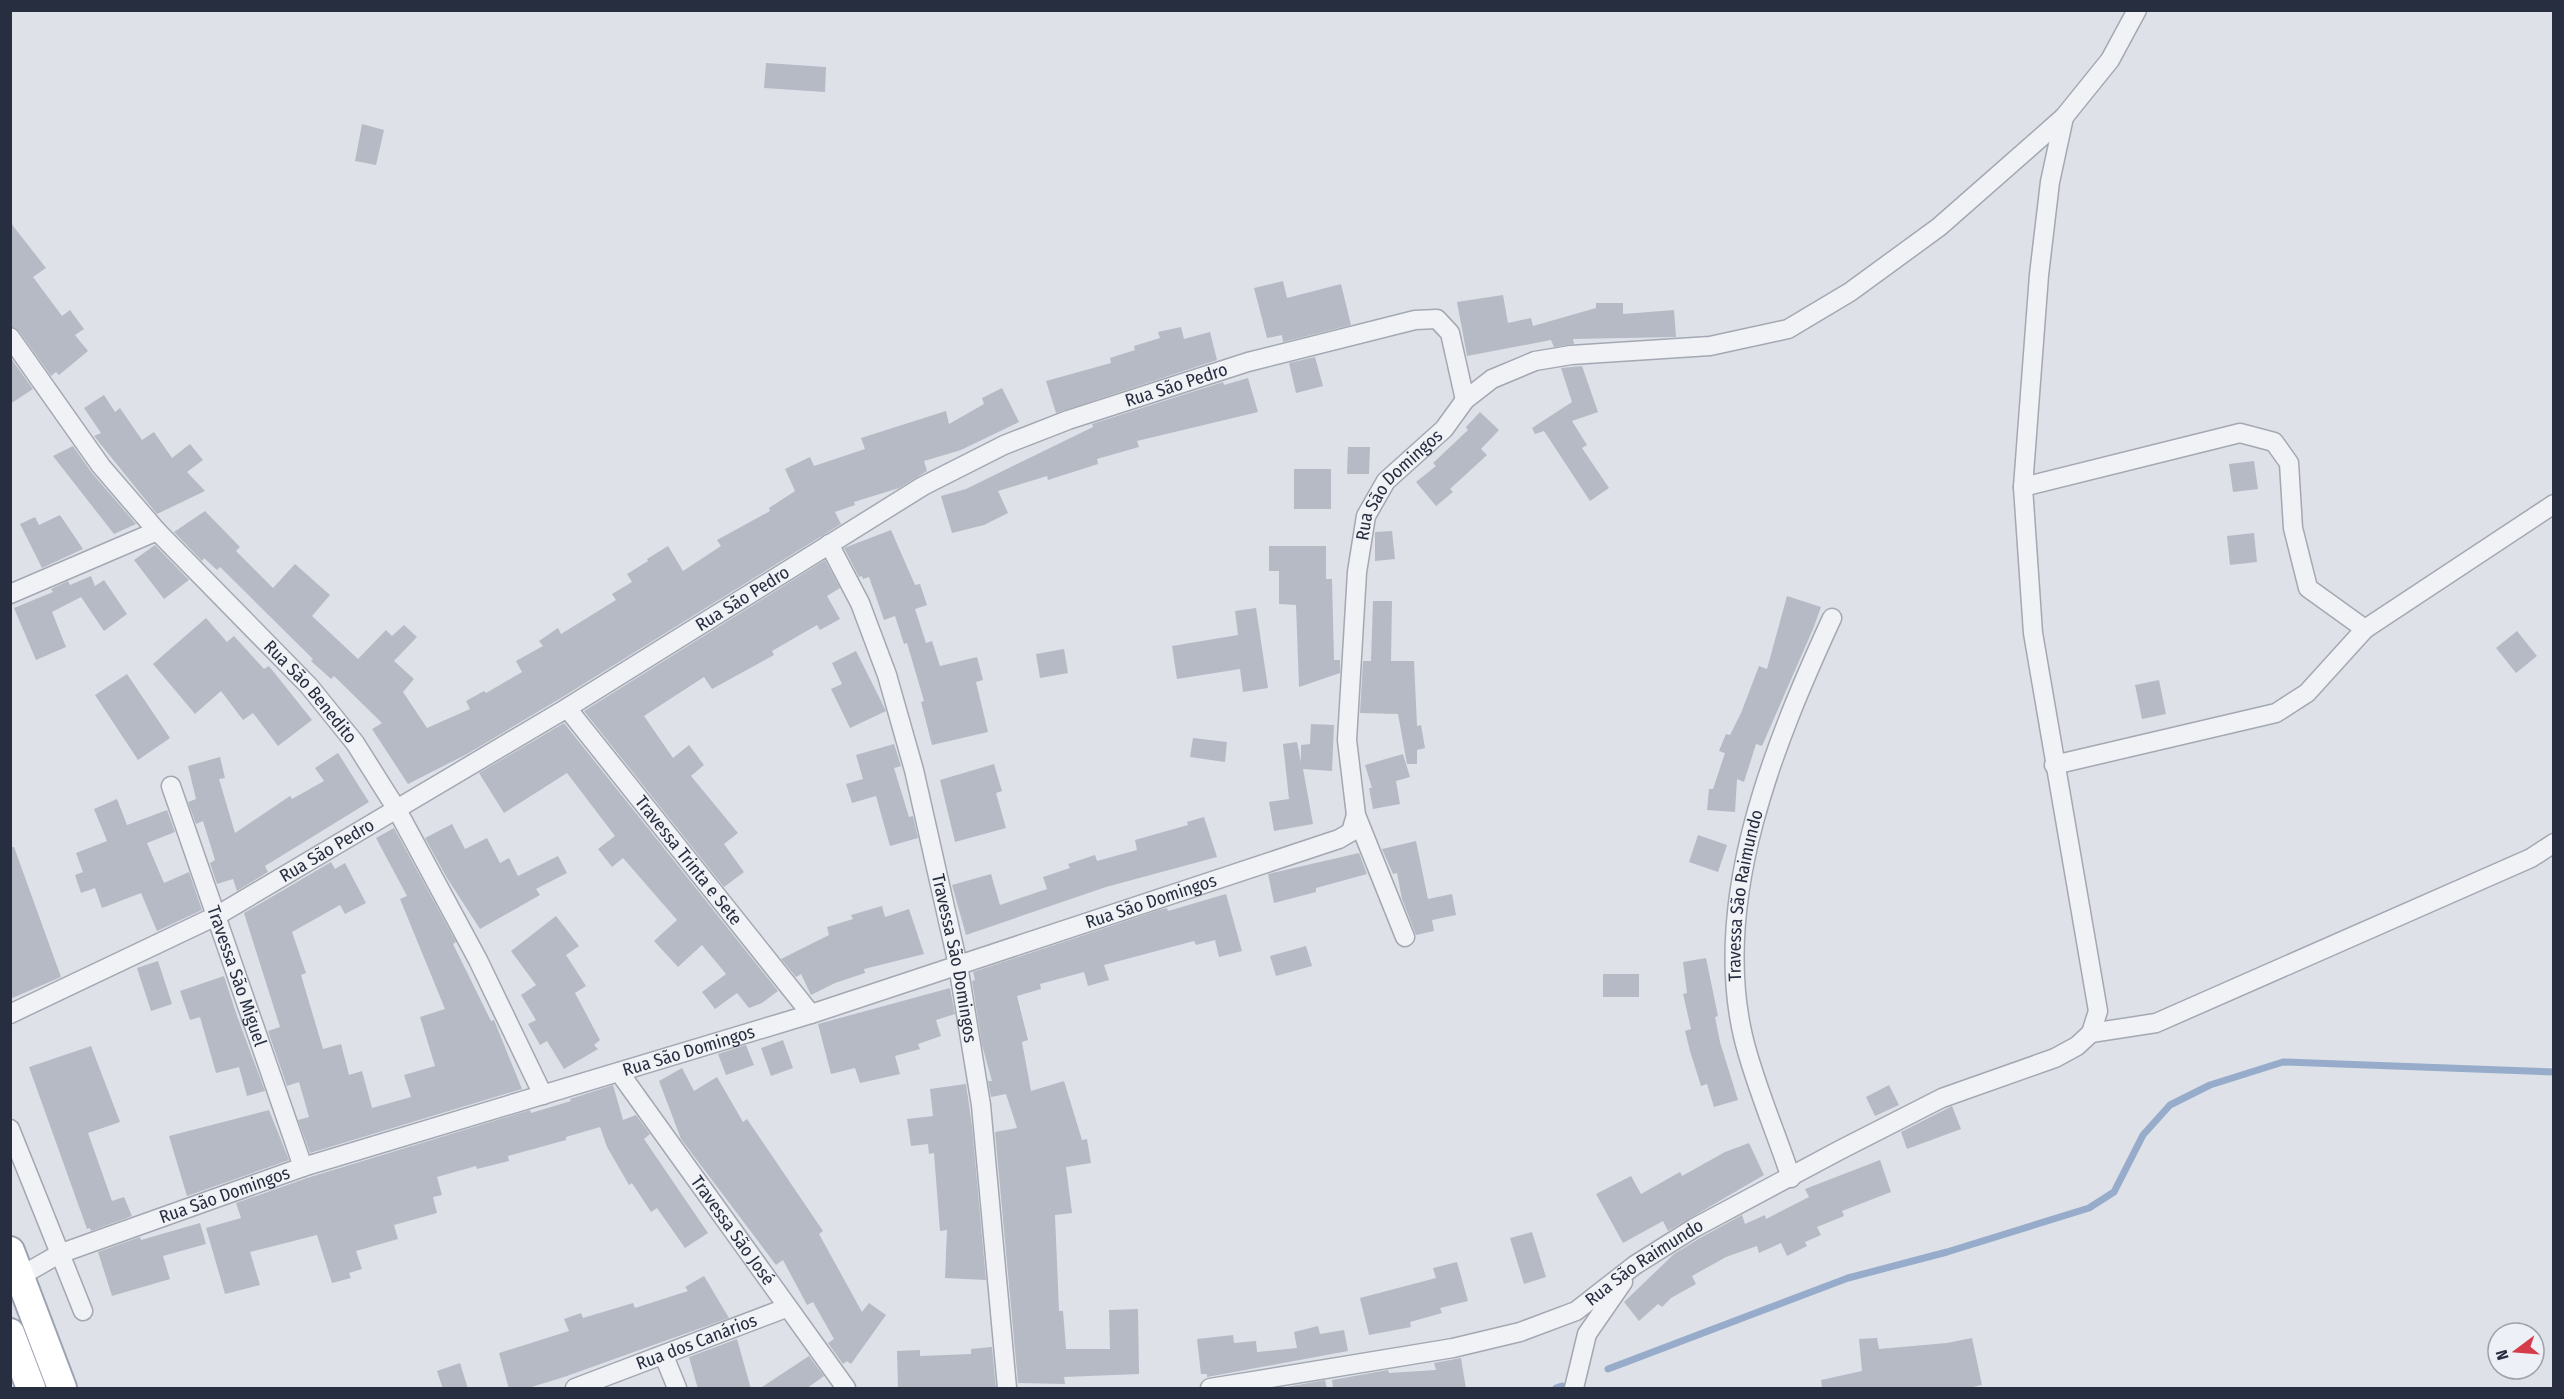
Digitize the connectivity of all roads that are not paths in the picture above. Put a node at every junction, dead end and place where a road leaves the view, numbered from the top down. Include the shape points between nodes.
1 (2137, 10) edge
2 (2064, 117) junction
3 (10, 337) edge
4 (1465, 400) junction
5 (2023, 487) junction
6 (2553, 504) edge
7 (157, 531) junction
8 (829, 544) junction
9 (10, 594) edge
10 (1832, 618) dead end
11 (2365, 629) junction
12 (567, 708) junction
13 (2054, 765) junction
14 (171, 786) dead end
15 (396, 808) junction
16 (1356, 815) junction
17 (2553, 843) edge
18 (218, 915) junction
19 (1405, 937) dead end
20 (958, 965) junction
21 (10, 1014) edge
22 (811, 1014) junction
23 (2091, 1033) junction
24 (619, 1072) junction
25 (543, 1095) junction
26 (10, 1129) edge
27 (303, 1167) junction
28 (1791, 1178) junction
29 (59, 1254) junction
30 (1635, 1265) junction
31 (14, 1270) edge
32 (786, 1308) junction
33 (83, 1311) dead end
34 (10, 1333) edge
35 (664, 1356) junction
36 (31, 1389) edge
37 (62, 1389) edge
38 (575, 1389) edge
39 (677, 1389) edge
40 (846, 1389) edge
41 (1007, 1389) edge
42 (1210, 1389) edge
43 (1574, 1389) edge

1 - 2 street, Rua São Domingos via 2110,60
2 - 4 street, Rua São Domingos via 1939,227 1850,292 1788,329 1710,346 1535,361 1492,379
2 - 5 street via 2050,182 2039,275
3 - 7 street, Rua São Benedito via 101,466
4 - 8 street, Rua São Pedro via 1450,333 1437,319 1415,320 1248,362 1068,420 1004,445 923,486
4 - 16 street, Rua São Domingos via 1444,429 1386,481 1366,516 1356,572 1348,685 1347,740
5 - 11 street via 2240,433 2274,442 2289,463 2293,528 2308,588
5 - 13 street via 2032,633
6 - 11 street
7 - 9 street
7 - 15 street, Rua São Benedito via 309,686 355,743
8 - 12 street, Rua São Pedro
8 - 20 street, Travessa São Domingos via 860,603 887,675 914,770
10 - 28 street, Travessa São Raimundo via 1792,704 1757,811 1741,888 1734,969 1743,1037
11 - 13 street via 2307,693 2276,713
12 - 15 street, Rua São Pedro
12 - 22 street, Travessa Trinta e Sete
13 - 23 street via 2098,1011
14 - 18 street, Travessa São Miguel
15 - 18 street, Rua São Pedro
15 - 25 street, Rua São Benedito via 478,960
16 - 19 street, Rua São Domingos
16 - 20 street, Rua São Domingos via 1351,832 1339,839
17 - 23 street via 2531,858 2156,1023
18 - 21 street, Rua São Pedro
18 - 27 street, Travessa São Miguel
20 - 22 street, Rua São Domingos
20 - 41 street, Travessa São Domingos via 983,1117
22 - 24 street, Rua São Domingos
23 - 28 street, Rua São Raimundo via 2055,1058 1942,1098
24 - 25 street, Rua São Domingos
24 - 32 street, Travessa São José
25 - 27 street, Rua São Domingos
26 - 29 street
27 - 29 street, Rua São Domingos
28 - 30 street, Rua São Raimundo via 1694,1228
29 - 31 street, Rua São Domingos
29 - 33 street
30 - 42 street, Rua São Raimundo via 1576,1311 1520,1332 1453,1348
30 - 43 street via 1587,1334
31 - 37 main road
32 - 35 street, Rua dos Canários
32 - 40 street, Travessa São José
34 - 36 main road
35 - 38 street, Rua dos Canários
35 - 39 street

